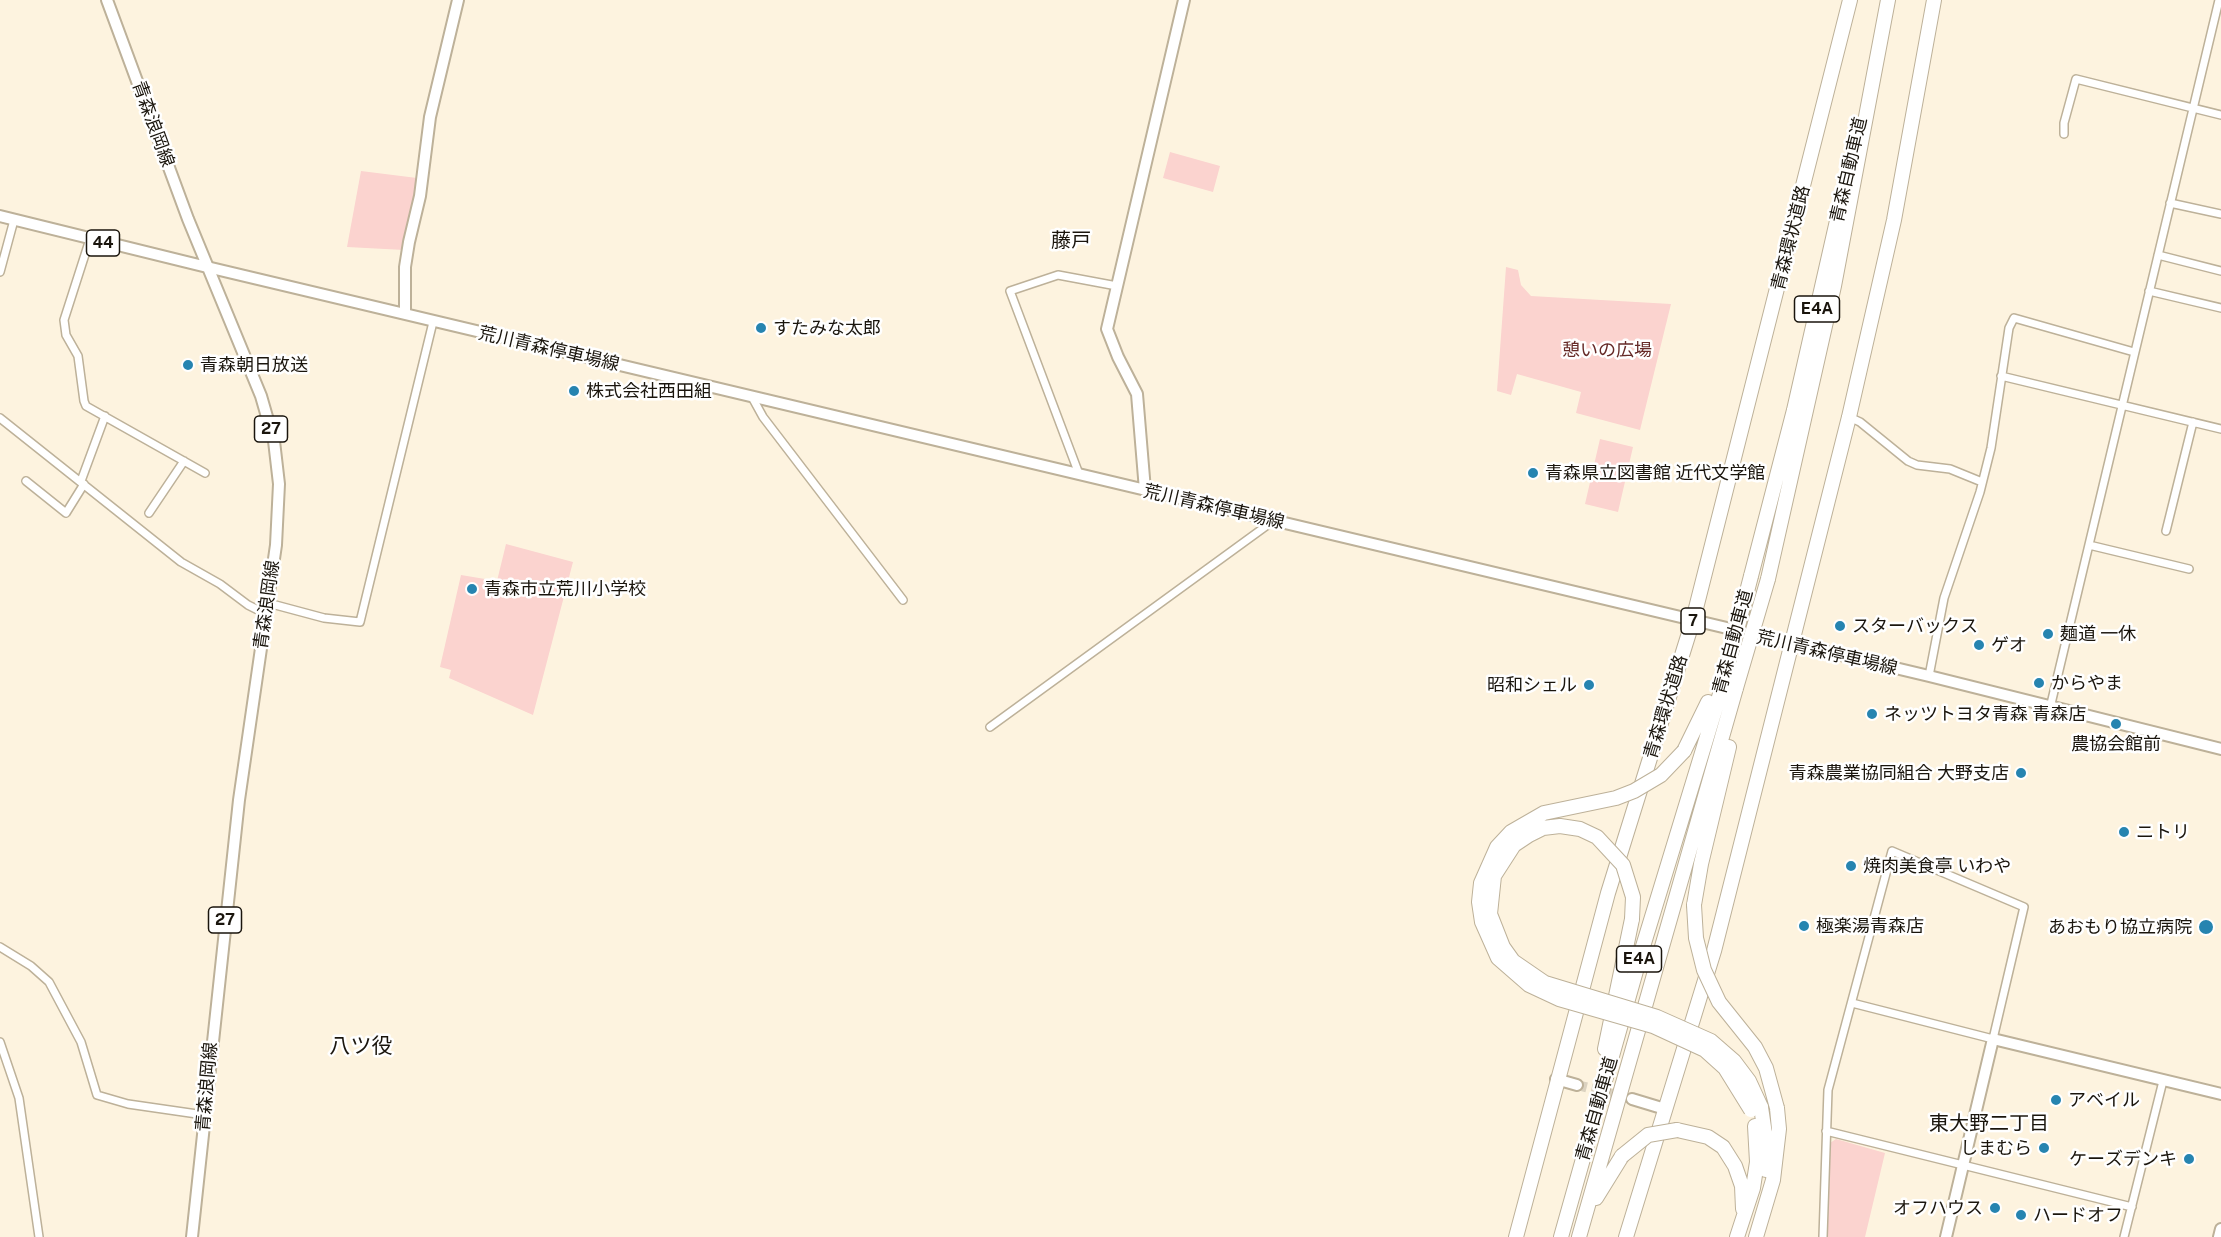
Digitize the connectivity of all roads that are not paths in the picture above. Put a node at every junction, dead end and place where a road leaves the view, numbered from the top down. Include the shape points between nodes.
1 (107, 0) edge
2 (458, 0) edge
3 (1184, 0) edge
4 (1850, 0) edge
5 (1888, 0) edge
6 (1934, 0) edge
7 (2219, 0) edge
8 (1880, 41) junction
9 (2194, 108) junction
10 (2221, 115) edge
11 (2064, 134) dead end
12 (2170, 203) junction
13 (2221, 214) edge
14 (0, 216) edge
15 (15, 220) junction
16 (90, 240) junction
17 (2158, 255) junction
18 (207, 267) junction
19 (2221, 271) edge
20 (0, 272) edge
21 (1117, 286) junction
22 (2149, 291) junction
23 (2221, 308) edge
24 (405, 314) junction
25 (433, 322) junction
26 (2134, 352) junction
27 (2001, 376) junction
28 (752, 397) junction
29 (2122, 405) junction
30 (105, 417) junction
31 (1849, 417) junction
32 (0, 418) edge
33 (2193, 422) junction
34 (2221, 429) edge
35 (183, 461) junction
36 (205, 473) dead end
37 (1079, 474) junction
38 (26, 480) dead end
39 (1982, 482) junction
40 (82, 483) junction
41 (1145, 490) junction
42 (149, 513) dead end
43 (1273, 521) junction
44 (2166, 531) dead end
45 (2089, 545) junction
46 (2189, 569) dead end
47 (903, 600) dead end
48 (267, 609) junction
49 (1693, 620) junction
50 (1791, 644) junction
51 (1929, 676) junction
52 (1729, 686) junction
53 (2050, 708) junction
54 (990, 727) dead end
55 (2221, 749) edge
56 (0, 946) edge
57 (1852, 1003) junction
58 (1994, 1039) junction
59 (0, 1042) edge
60 (1556, 1079) junction
61 (2163, 1081) junction
62 (1577, 1085) tunnel mouth
63 (2221, 1095) edge
64 (1632, 1100) tunnel mouth
65 (1756, 1108) junction
66 (1665, 1109) junction
67 (204, 1115) junction
68 (1826, 1131) junction
69 (1962, 1165) junction
70 (2132, 1207) junction
71 (1568, 1212) junction
72 (1743, 1217) junction
73 (1583, 1222) junction
74 (2221, 1229) edge
75 (39, 1237) edge
76 (192, 1237) edge
77 (1516, 1237) edge
78 (1561, 1237) edge
79 (1579, 1237) edge
80 (1626, 1237) edge
81 (1737, 1237) edge
82 (1756, 1237) edge
83 (1823, 1237) edge
84 (1946, 1237) edge
85 (2124, 1237) edge
86 (2219, 1237) edge

1 - 18 main road, 青森浪岡線 / 27
2 - 24 main road via 432,108 420,196 409,242
3 - 21 main road
4 - 49 highway, 青森環状道路 / 7
5 - 8 highway, 青森自動車道 / E4A
6 - 31 highway via 1894,220
7 - 9 street
8 - 52 highway, 青森自動車道 / E4A, bridge via 1740,620
8 - 52 highway, 青森自動車道 / E4A, bridge via 1834,286 1766,586
9 - 10 street
9 - 11 street via 2076,79
9 - 12 street
12 - 13 street
12 - 17 street
14 - 15 main road, 44
15 - 16 main road, 44
15 - 20 street
16 - 18 main road, 44
16 - 30 street via 64,320 66,335 78,356 86,406
17 - 19 street
17 - 22 street
18 - 24 main road, 荒川青森停車場線
18 - 48 main road, 青森浪岡線 / 27 via 261,396 274,441 279,514
21 - 37 street via 1058,274 1010,291
21 - 41 main road via 1107,329 1137,394
22 - 23 street
22 - 26 street
24 - 25 main road, 荒川青森停車場線
25 - 28 main road, 荒川青森停車場線
25 - 48 street via 360,621
26 - 27 street via 2014,318
26 - 29 street
27 - 29 street
27 - 39 street
28 - 37 main road, 荒川青森停車場線
28 - 47 street via 763,417
29 - 33 street
29 - 45 street
30 - 35 street
30 - 40 street
31 - 39 street via 1908,461 1950,469
31 - 50 highway
32 - 40 street
33 - 34 street
33 - 44 street
35 - 36 street
35 - 42 street
37 - 41 main road, 荒川青森停車場線
38 - 40 street via 66,513
39 - 51 street via 1944,598
40 - 48 street via 181,562 220,584 248,606
41 - 43 main road, 荒川青森停車場線
43 - 49 main road, 荒川青森停車場線
43 - 54 street
45 - 46 street
45 - 53 street
48 - 67 main road, 青森浪岡線 / 27 via 239,800
49 - 50 main road, 荒川青森停車場線
49 - 60 highway, 青森環状道路 / 7 via 1608,893
50 - 51 main road, 荒川青森停車場線
50 - 66 highway via 1714,951
51 - 53 main road, 荒川青森停車場線
52 - 65 highway, bridge via 1703,717 1684,751 1661,776 1616,798 1544,813 1511,832 1497,847 1481,883 1479,902 1482,922 1498,958 1529,985 1559,999 1653,1026 1705,1050 1725,1068
52 - 71 highway, 青森自動車道 / E4A via 1638,964
52 - 73 highway, 青森自動車道 / E4A
52 - 82 highway, bridge via 1694,905 1696,938 1704,970 1719,1002 1755,1047 1766,1068 1777,1108 1779,1129 1773,1180
53 - 55 main road, 荒川青森停車場線
56 - 67 street via 49,982 81,1042 97,1095 137,1106
57 - 58 street
57 - 58 street via 1892,851 2024,907
57 - 68 street via 1828,1090
58 - 61 main road
58 - 69 main road
59 - 75 street via 21,1109
60 - 62 main road
60 - 77 highway, 青森環状道路 / 7
61 - 63 main road
61 - 70 street
64 - 66 main road
65 - 71 highway, bridge via 1749,1081 1711,1041 1658,1017 1545,983 1513,961 1490,914 1494,876 1514,845 1528,835 1560,826 1597,837 1623,865 1632,897 1632,920
65 - 72 highway via 1757,1162
65 - 82 highway via 1767,1160
66 - 80 highway
67 - 76 main road, 青森浪岡線 / 27
68 - 69 street
68 - 83 street
69 - 70 street
69 - 84 main road
70 - 85 street
71 - 78 highway, 青森自動車道 / E4A
72 - 73 highway, bridge via 1742,1186 1723,1147 1708,1137 1677,1130 1648,1135 1622,1156
72 - 81 highway
73 - 79 highway, 青森自動車道 / E4A
74 - 86 main road

